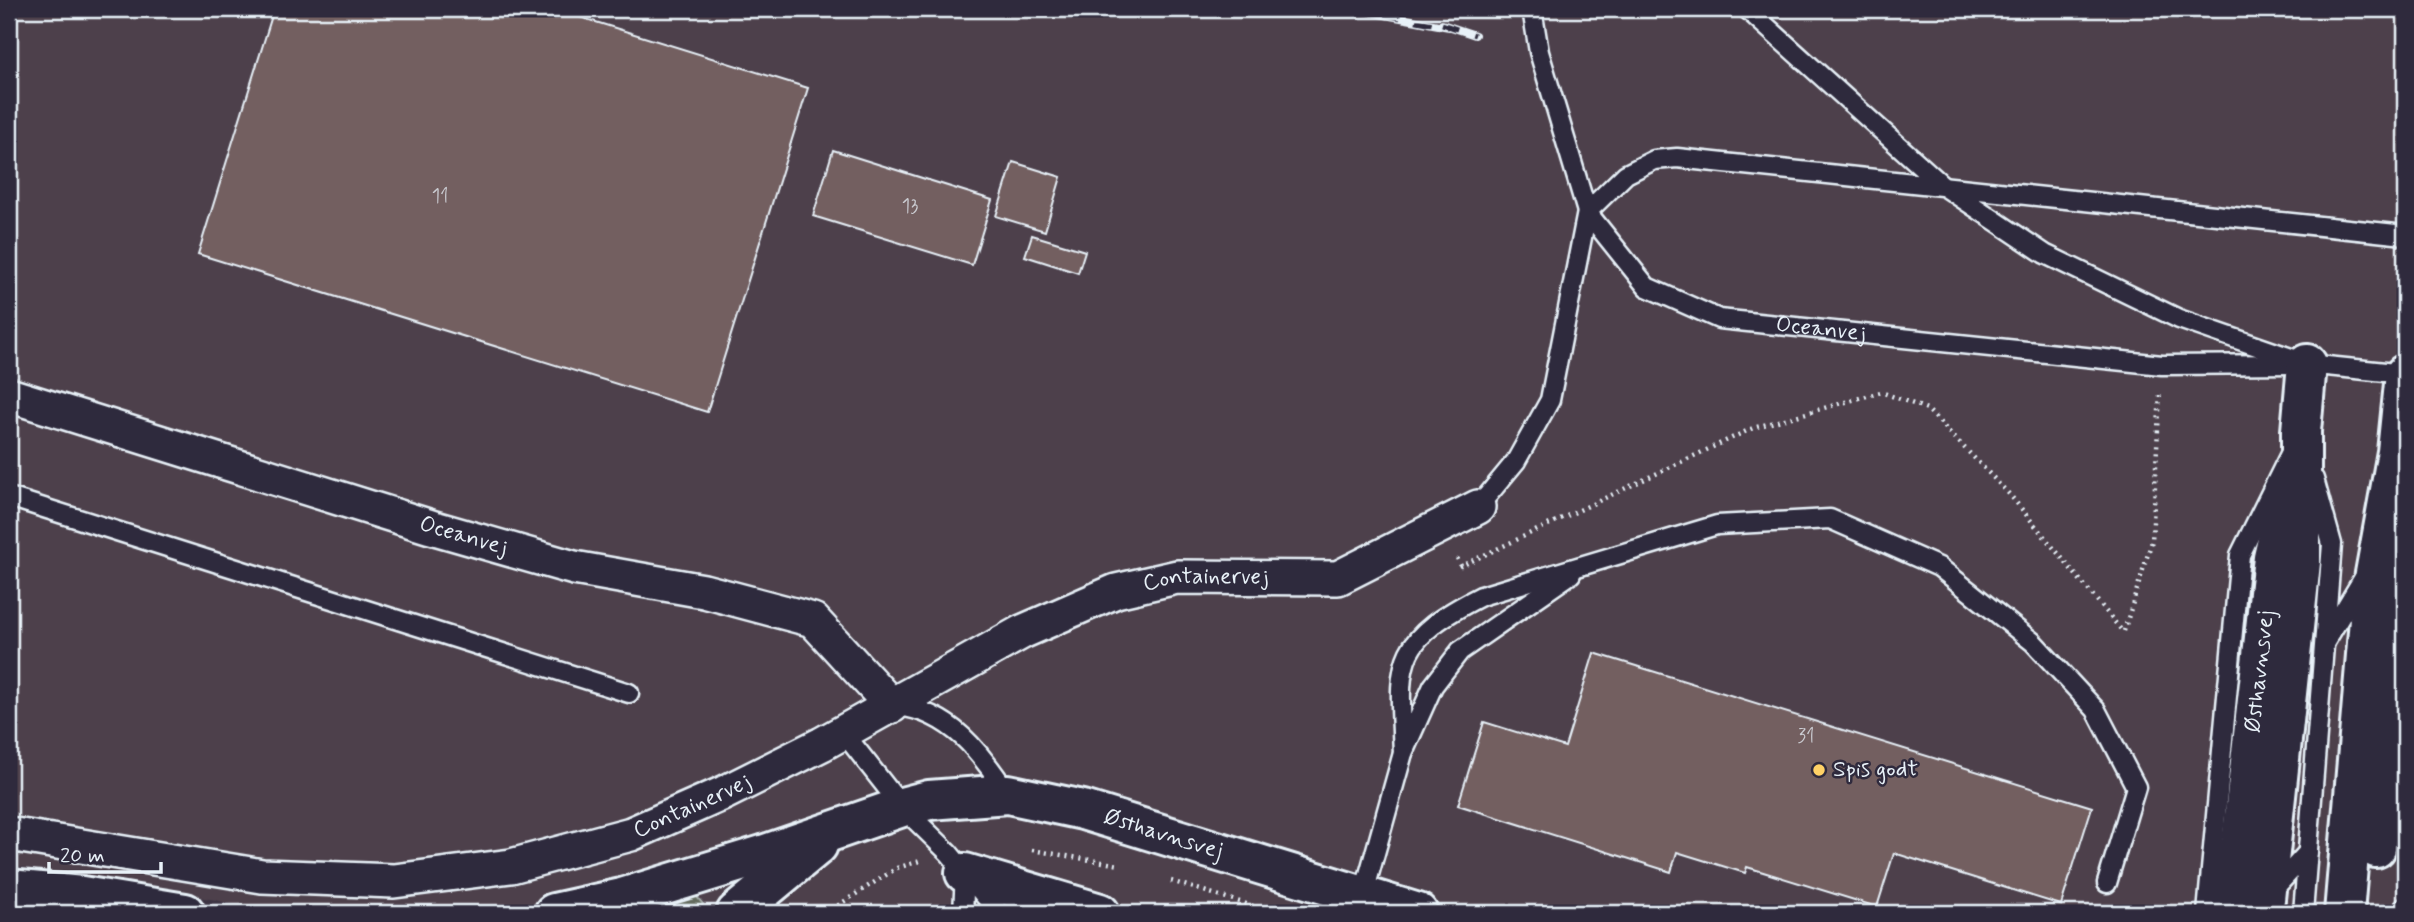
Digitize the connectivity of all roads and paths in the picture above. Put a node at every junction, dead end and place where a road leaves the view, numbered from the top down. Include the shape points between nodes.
1 (1532, 9) edge
2 (1747, 9) edge
3 (1942, 185) junction
4 (1587, 212) junction
5 (2405, 235) edge
6 (2307, 364) junction
7 (2162, 365) junction
8 (2405, 374) edge
9 (9, 395) edge
10 (2301, 431) junction
11 (2401, 470) edge
12 (9, 497) edge
13 (1478, 507) joint
14 (1438, 527) junction
15 (2379, 551) junction
16 (1583, 566) junction
17 (2324, 645) junction
18 (629, 693) dead end
19 (892, 706) junction
20 (843, 732) junction
21 (1403, 754) junction
22 (1008, 794) junction
23 (902, 807) junction
24 (833, 833) junction
25 (9, 834) edge
26 (2308, 852) junction
27 (965, 873) junction
28 (2108, 883) dead end
29 (9, 889) edge
30 (1363, 895) junction
31 (2405, 906) edge
32 (2252, 908) edge
33 (186, 913) edge
34 (554, 913) edge
35 (736, 913) edge
36 (962, 913) edge
37 (999, 913) edge
38 (1100, 913) edge
39 (1418, 913) edge
40 (2207, 913) edge
41 (2303, 913) edge
42 (2343, 913) edge
43 (2369, 913) edge
44 (2405, 913) edge

1 - 4 lane, Oceanvej via 1539,52
2 - 3 lane, Oceanvej
3 - 4 lane via 1677,158 1654,160 1626,174
3 - 5 lane
3 - 6 lane, Oceanvej via 2057,260 2179,319
4 - 7 lane, Oceanvej via 1647,287 1718,319
4 - 13 lane via 1550,400 1516,461
6 - 7 lane, Oceanvej
6 - 8 lane, Oceanvej
6 - 10 street, Østhavnsvej
7 - 14 path via 2152,541 2123,632 2010,495 1927,409 1881,392 1753,428 1461,566
8 - 11 street
9 - 19 street, Oceanvej via 574,568 704,591 813,620
10 - 17 lane via 2332,544
10 - 32 street, Østhavnsvej via 2273,558
10 - 40 lane via 2240,555
11 - 15 street
11 - 43 street via 2401,600
12 - 18 lane
13 - 14 street
14 - 19 street, Containervej via 1338,578 1177,577 1116,591 1022,632
15 - 17 lane
15 - 42 street via 2371,596
16 - 21 lane via 1460,651 1433,686
16 - 21 lane via 1481,596 1422,634 1404,661 1400,677
16 - 28 lane via 1717,525 1830,519 1939,567 2033,642 2096,710 2136,786
17 - 26 lane
19 - 20 street, Containervej
19 - 22 lane via 923,709 964,736
20 - 23 lane
20 - 25 street, Containervej via 631,834 511,866 407,879 262,876
21 - 30 lane
22 - 23 street, Østhavnsvej
22 - 30 street, Østhavnsvej via 1083,810
23 - 24 street, Østhavnsvej
23 - 27 lane
24 - 34 street, Østhavnsvej via 622,898
24 - 35 street, Østhavnsvej
26 - 32 lane
26 - 41 lane
27 - 36 lane
27 - 37 lane
27 - 38 street
29 - 33 street
30 - 39 street, Østhavnsvej
31 - 44 lane

